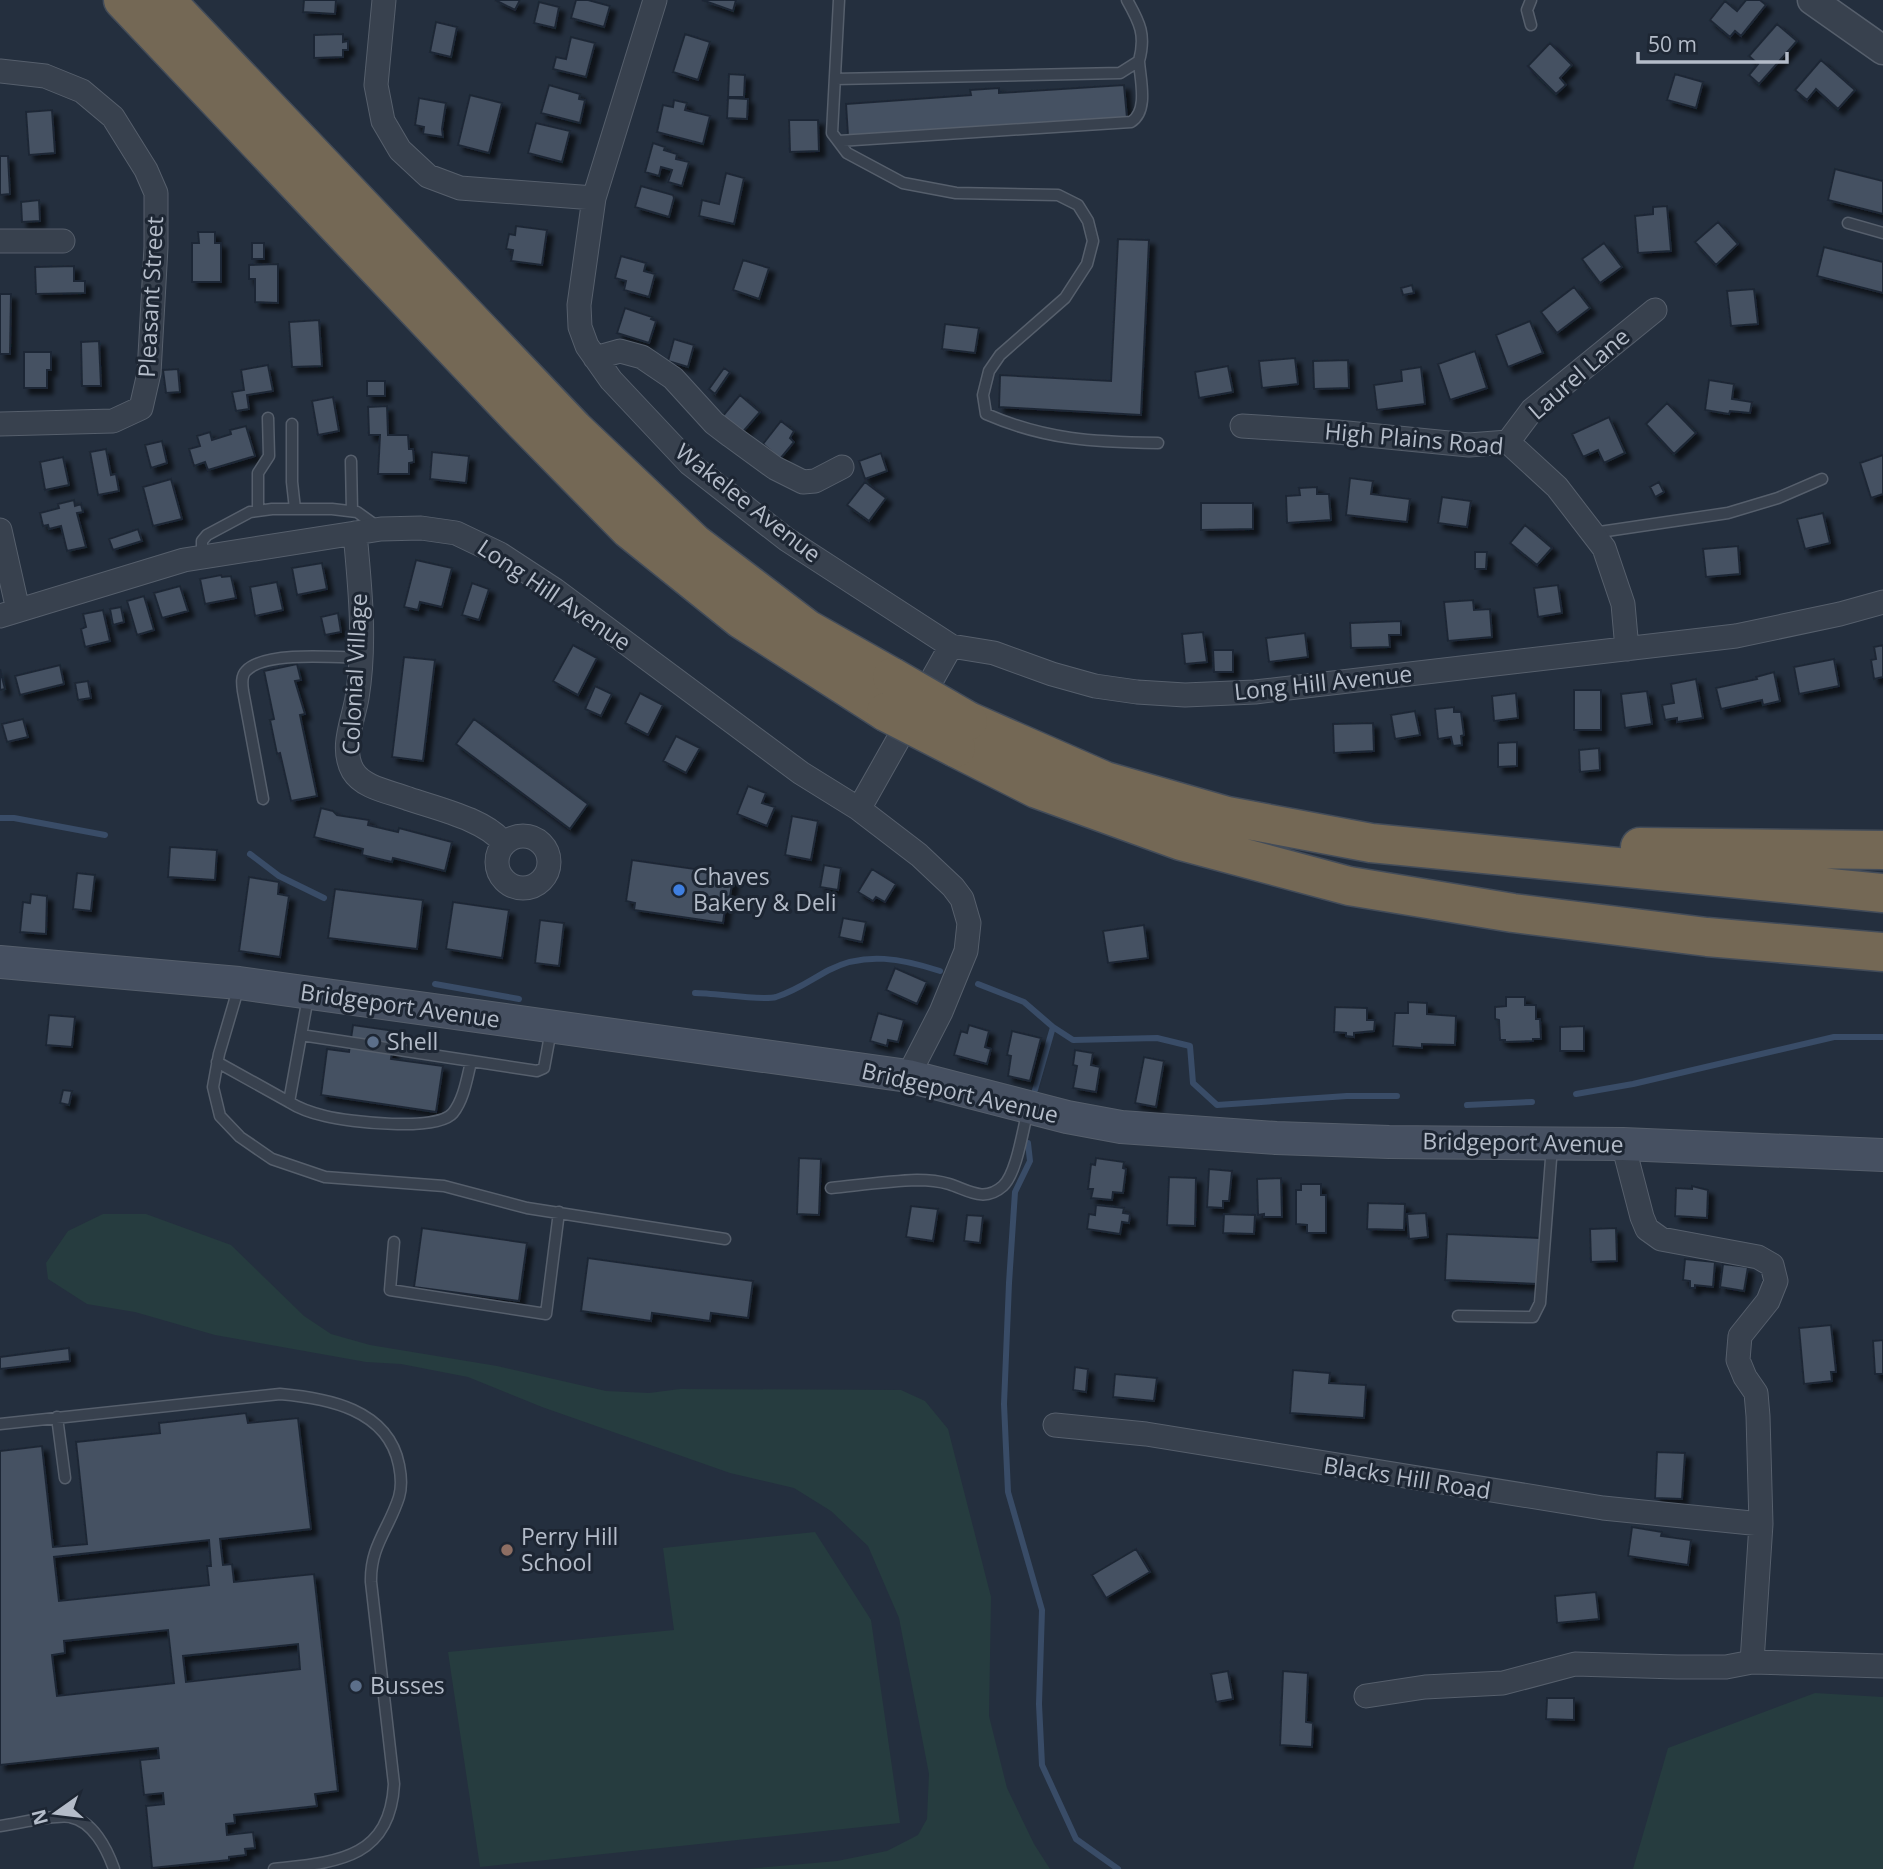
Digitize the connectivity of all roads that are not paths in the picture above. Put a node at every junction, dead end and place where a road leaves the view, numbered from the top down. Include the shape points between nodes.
1 (123, 0) edge
2 (165, 0) edge
3 (384, 0) edge
4 (655, 0) edge
5 (839, 0) edge
6 (1127, 0) edge
7 (1531, 0) edge
8 (1812, 0) edge
9 (1531, 25) dead end
10 (1883, 50) edge
11 (1139, 61) junction
12 (0, 71) edge
13 (835, 79) junction
14 (839, 141) junction
15 (594, 198) junction
16 (1848, 223) dead end
17 (1883, 233) edge
18 (63, 241) dead end
19 (0, 242) edge
20 (1655, 310) dead end
21 (595, 358) junction
22 (268, 418) dead end
23 (0, 424) edge
24 (292, 424) dead end
25 (1242, 426) dead end
26 (1508, 442) junction
27 (1158, 443) dead end
28 (351, 461) dead end
29 (842, 467) dead end
30 (1822, 479) dead end
31 (295, 509) junction
32 (258, 511) junction
33 (353, 522) junction
34 (0, 530) edge
35 (1593, 533) junction
36 (202, 556) junction
37 (1883, 602) edge
38 (9, 613) edge
39 (951, 646) junction
40 (1627, 649) junction
41 (360, 658) junction
42 (889, 694) junction
43 (962, 734) junction
44 (263, 799) dead end
45 (859, 809) junction
46 (1371, 843) junction
47 (504, 844) dead end
48 (1883, 850) edge
49 (1883, 892) edge
50 (1883, 952) edge
51 (0, 962) edge
52 (239, 983) junction
53 (309, 993) junction
54 (551, 1027) junction
55 (301, 1035) junction
56 (217, 1062) junction
57 (471, 1062) junction
58 (908, 1076) junction
59 (289, 1102) junction
60 (1029, 1107) junction
61 (1552, 1143) junction
62 (1623, 1143) junction
63 (1883, 1155) edge
64 (831, 1188) dead end
65 (559, 1212) junction
66 (725, 1239) dead end
67 (394, 1242) dead end
68 (1458, 1316) dead end
69 (57, 1418) junction
70 (0, 1424) edge
71 (1055, 1425) dead end
72 (65, 1478) dead end
73 (1761, 1524) junction
74 (1752, 1662) junction
75 (1883, 1666) edge
76 (1366, 1696) dead end
77 (0, 1826) edge
78 (114, 1869) edge
79 (274, 1869) edge

1 - 42 highway via 629,529 741,619
2 - 42 highway via 574,429 694,543
3 - 15 street via 376,85 383,121 400,150 428,176 460,188
4 - 15 street, Wakelee Avenue
5 - 13 lane
6 - 11 lane via 1144,43
7 - 9 lane via 1527,10
8 - 10 street
11 - 13 lane via 1120,73
11 - 14 lane via 1142,109 1131,122
12 - 23 street, Pleasant Street via 45,76 82,91 113,117 156,193 149,373 141,408 113,421
13 - 14 lane via 832,133
14 - 27 lane via 847,153 902,183 956,193 1058,195 1078,205 1093,241 1087,264 1065,298 1000,355 989,371 983,395 986,414 1041,434
15 - 21 street, Wakelee Avenue via 579,305 580,327
16 - 17 lane
18 - 19 street
20 - 26 street, Laurel Lane via 1532,410
21 - 29 street via 620,351 642,357 673,379 714,424 775,468 803,482
21 - 39 street, Wakelee Avenue via 690,464 786,538
22 - 32 lane via 269,456 258,473
24 - 31 lane
25 - 26 street, High Plains Road via 1469,446
26 - 35 street, High Plains Road via 1557,487
28 - 33 lane
30 - 35 lane via 1728,513
31 - 32 lane
31 - 33 lane
32 - 36 lane via 207,535
33 - 36 street, Long Hill Avenue
33 - 41 street, Colonial Village via 362,605
33 - 45 street, Long Hill Avenue via 381,529 456,533 500,554 801,774
34 - 38 street
35 - 40 street, High Plains Road via 1604,548 1623,604
36 - 38 street, Long Hill Avenue
37 - 40 street, Long Hill Avenue via 1736,636
39 - 40 street, Long Hill Avenue via 994,653 1095,685 1185,695 1255,692
39 - 45 street
41 - 44 lane via 305,655 246,670 243,691
41 - 47 street, Colonial Village via 348,744 356,776 490,830
42 - 43 highway, bridge
43 - 46 highway via 1227,816
43 - 50 highway via 1037,789 1181,841 1349,886 1513,913
45 - 58 street, Long Hill Avenue via 941,873 962,899 969,923 966,951 942,1012
46 - 48 highway
46 - 49 highway
51 - 52 main road, Bridgeport Avenue
52 - 53 main road, Bridgeport Avenue
52 - 56 lane
53 - 54 main road, Bridgeport Avenue
53 - 55 lane
54 - 57 lane via 544,1068 537,1071
54 - 58 main road, Bridgeport Avenue
55 - 57 lane
55 - 59 lane
56 - 59 lane
56 - 65 lane via 213,1087 220,1116 272,1160 325,1177 444,1186
57 - 59 lane via 453,1113 430,1123 326,1116
58 - 60 main road, Bridgeport Avenue
60 - 61 main road, Bridgeport Avenue via 1121,1127 1173,1132 1389,1142
60 - 64 lane via 1013,1168 1006,1184 995,1191 967,1193 950,1184 919,1180
61 - 62 main road, Bridgeport Avenue
61 - 68 lane via 1541,1303 1533,1317
62 - 63 main road, Bridgeport Avenue
62 - 73 street via 1647,1229 1661,1239 1758,1257 1772,1265 1776,1281 1768,1301 1740,1336 1738,1360 1756,1393
65 - 66 lane
65 - 67 lane via 546,1314 390,1290
69 - 70 lane
69 - 72 lane
69 - 79 lane via 280,1394 360,1412 387,1437 398,1459 399,1496 373,1555 370,1582 394,1784 392,1809 376,1836 356,1854
71 - 73 street, Blacks Hill Road via 1146,1434 1603,1508
73 - 74 street
74 - 75 street
74 - 76 street via 1726,1667 1575,1664 1503,1683
77 - 78 lane via 70,1816 99,1838

